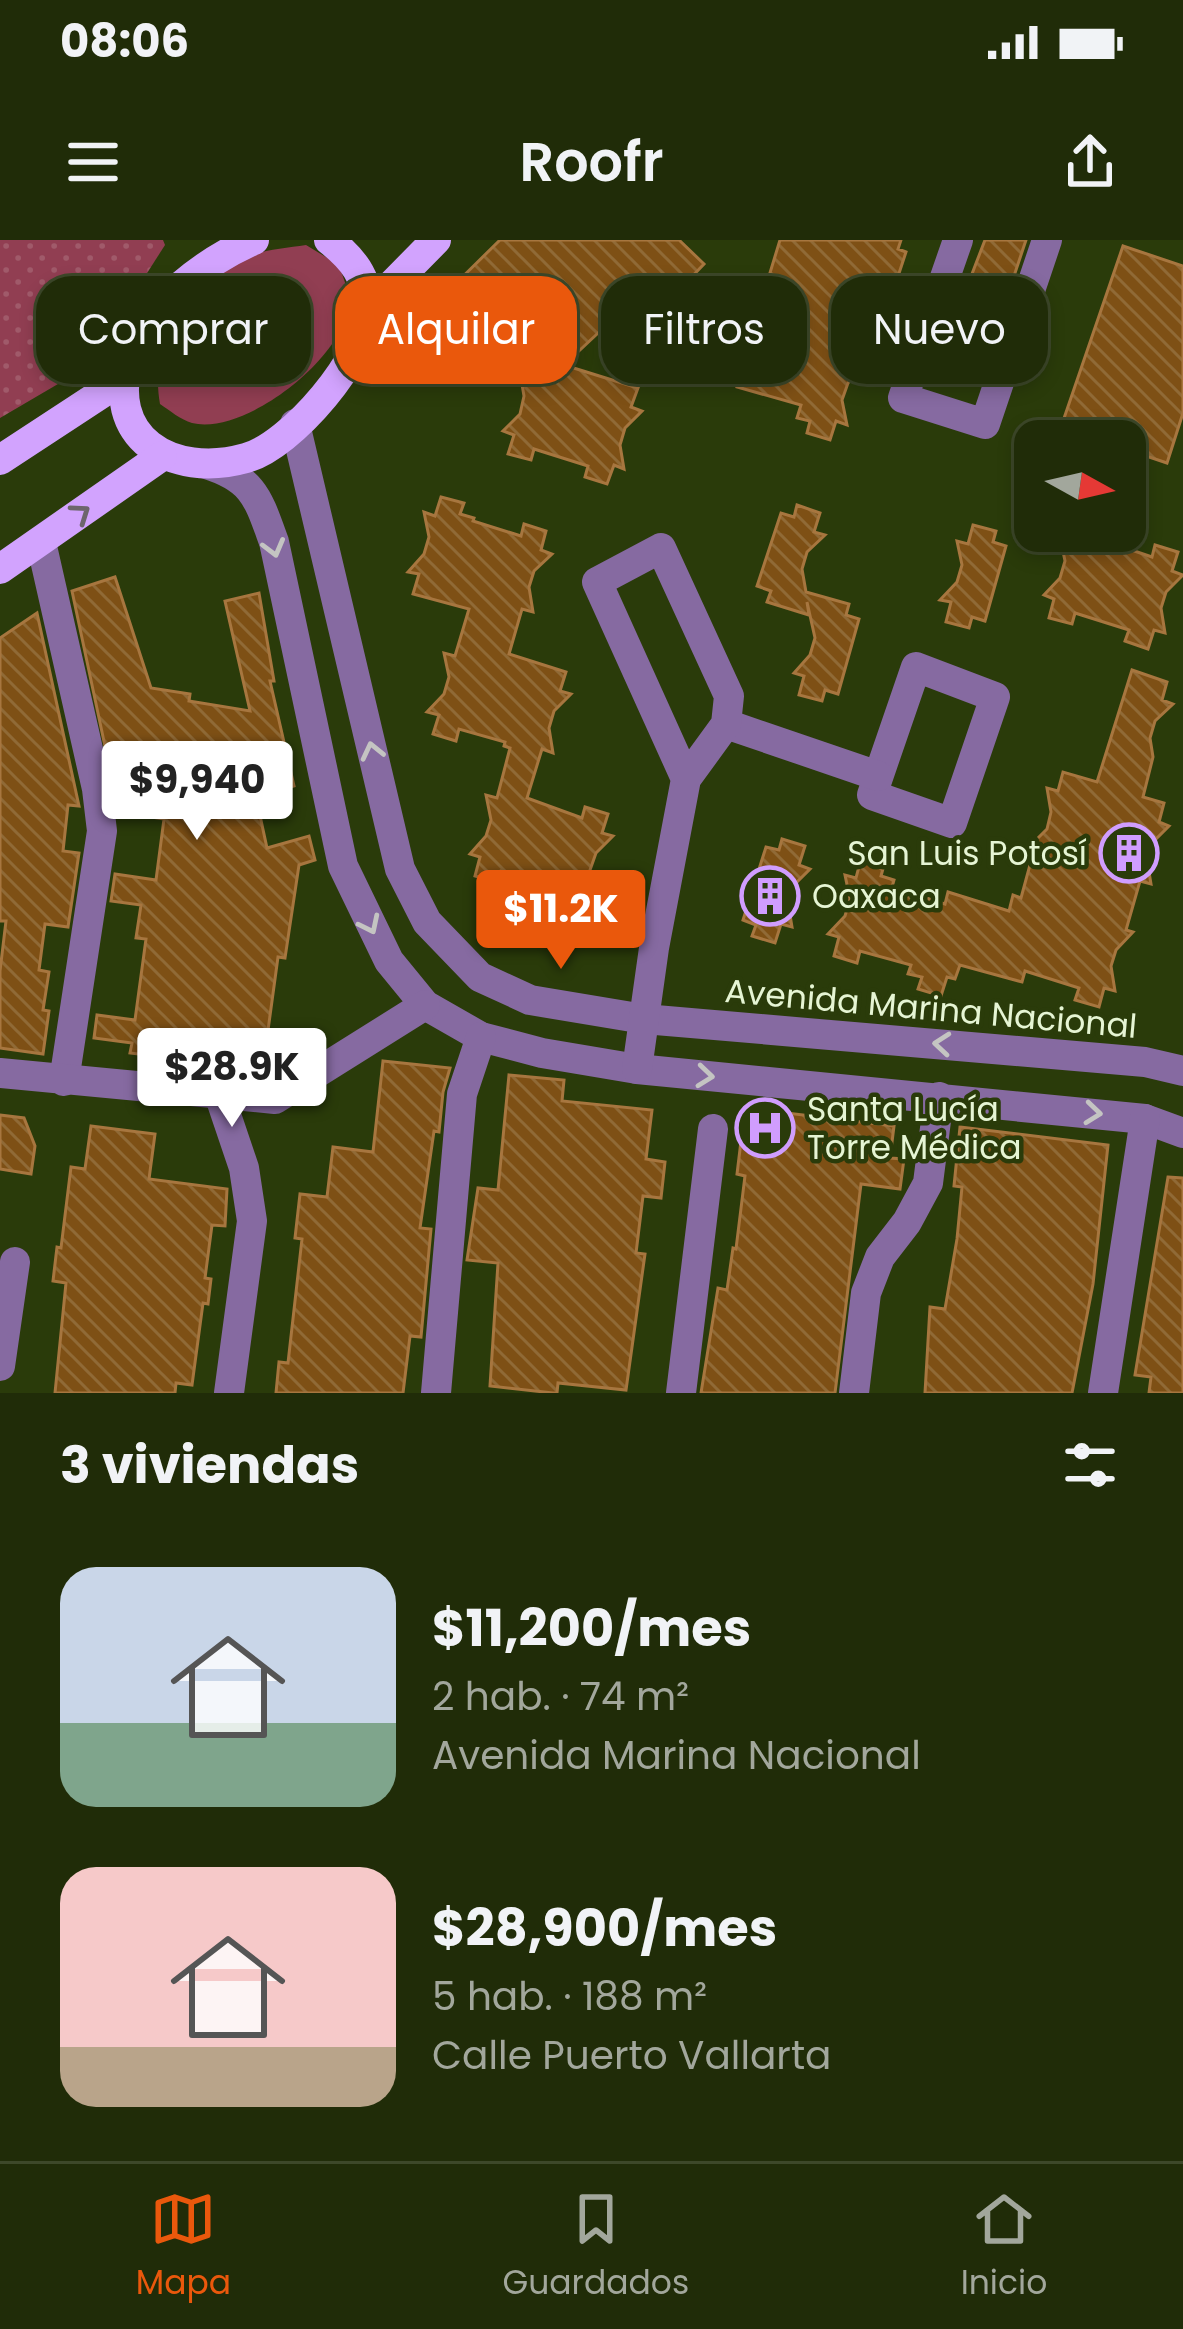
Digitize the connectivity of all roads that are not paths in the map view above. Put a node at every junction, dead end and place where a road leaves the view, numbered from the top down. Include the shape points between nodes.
1 (254, 240) edge
2 (329, 240) edge
3 (436, 240) edge
4 (958, 240) edge
5 (1047, 240) edge
6 (213, 249) edge
7 (189, 276) edge
8 (358, 276) edge
9 (401, 276) edge
10 (335, 381) edge
11 (116, 384) edge
12 (122, 384) edge
13 (295, 424) junction
14 (162, 456) junction
15 (0, 460) edge
16 (206, 464) junction
17 (41, 542) junction
18 (0, 569) edge
19 (726, 724) junction
20 (878, 776) junction
21 (686, 778) junction
22 (425, 1005) junction
23 (644, 1019) junction
24 (482, 1037) junction
25 (638, 1069) junction
26 (1183, 1071) edge
27 (0, 1072) edge
28 (64, 1081) junction
29 (220, 1096) junction
30 (940, 1097) junction
31 (1145, 1119) junction
32 (713, 1129) dead end
33 (1183, 1132) edge
34 (15, 1262) dead end
35 (0, 1366) edge
36 (229, 1393) edge
37 (436, 1393) edge
38 (682, 1393) edge
39 (854, 1393) edge
40 (1103, 1393) edge

1 - 6 main road
2 - 8 main road via 353,259
3 - 9 main road
4 - 5 street via 903,398 985,424
6 - 7 main road
10 - 13 main road
11 - 15 main road
12 - 14 main road via 123,410
13 - 16 main road via 248,458
23 -> 13 street, Avenida Marina Nacional via 530,1000 480,977 428,922 400,868
14 - 16 main road
17 -> 14 main road
16 -> 22 street via 235,473 259,500 343,866 389,962
17 - 18 main road
17 - 28 street via 102,831
19 - 20 street
19 - 21 street
19 - 21 street via 729,696 661,548 597,582
20 - 20 street via 872,795 952,823 995,697 916,668
21 - 23 street
22 - 24 street
22 - 29 street via 275,1100
23 - 25 street
26 -> 23 street, Avenida Marina Nacional
24 - 25 street
24 - 37 street via 462,1094
25 -> 30 street
27 - 28 street
28 - 29 street
29 - 36 street via 252,1221
30 -> 31 street
30 - 39 street via 928,1184 866,1293
31 - 33 street
31 - 40 street
32 - 38 street
34 - 35 street

